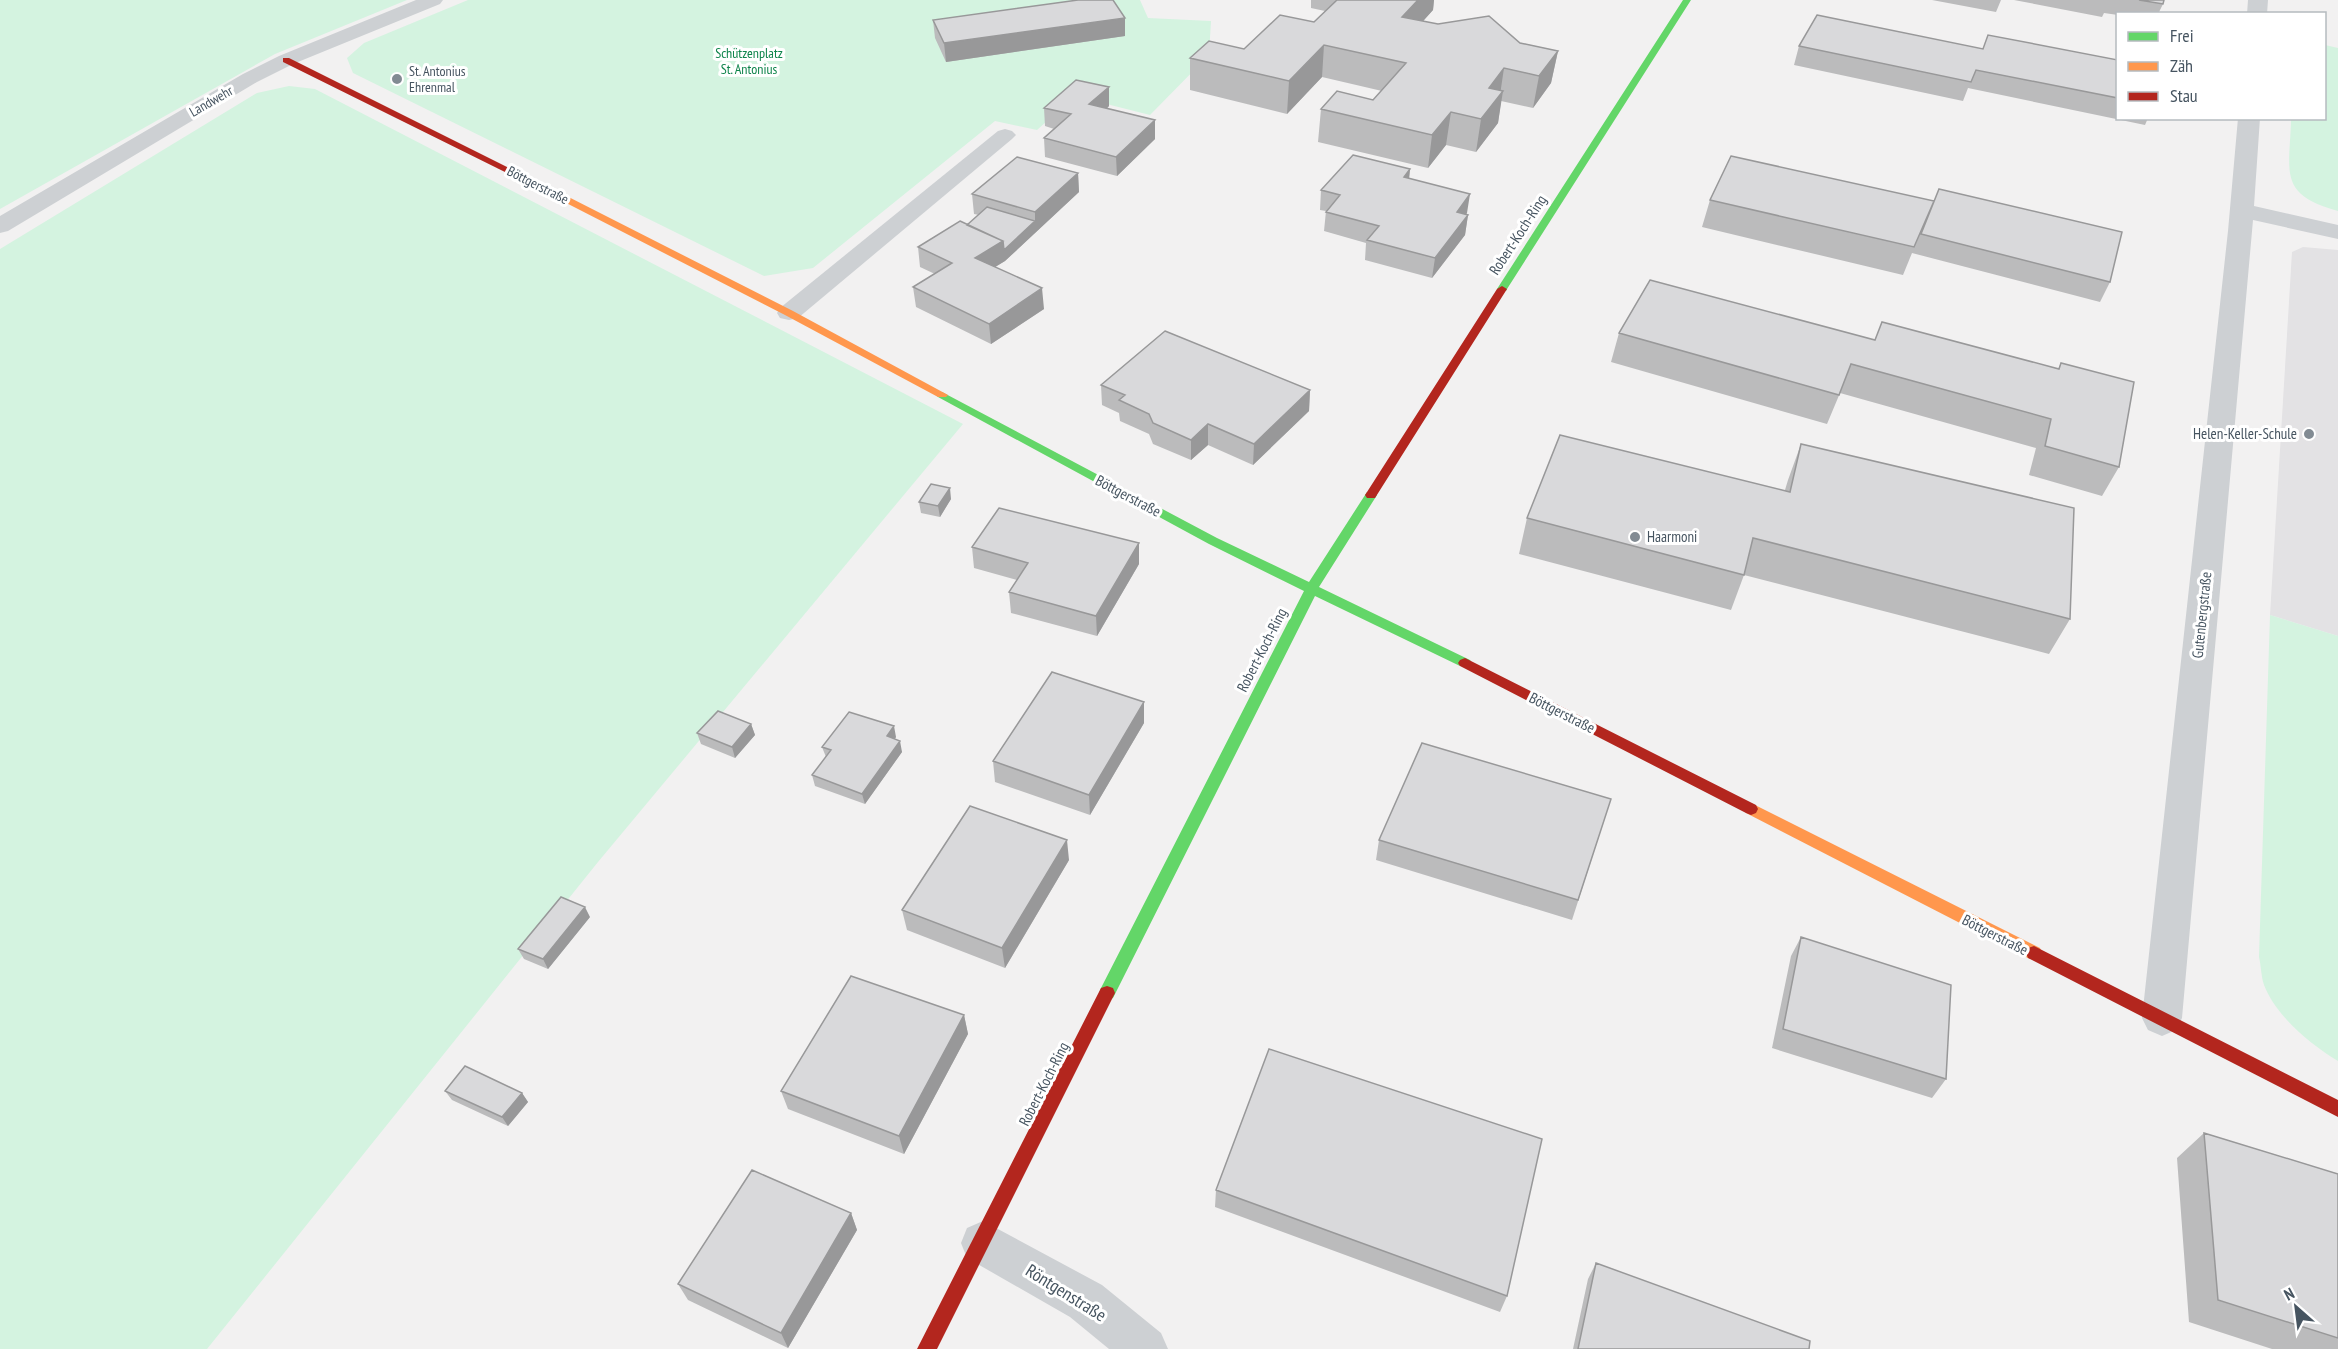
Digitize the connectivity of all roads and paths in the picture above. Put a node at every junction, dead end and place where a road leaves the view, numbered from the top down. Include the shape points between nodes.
1 (434, 0) edge
2 (1687, 0) edge
3 (286, 60) junction
4 (2249, 120) edge
5 (1005, 135) dead end
6 (2242, 211) junction
7 (0, 226) edge
8 (2338, 232) edge
9 (789, 313) junction
10 (1312, 588) junction
11 (2162, 1018) junction
12 (2338, 1109) edge
13 (982, 1243) junction
14 (927, 1349) edge
15 (1145, 1349) edge

1 - 3 street, Landwehr
2 - 10 street, Robert-Koch-Ring
3 - 7 street, Landwehr
3 - 9 street, Böttgerstraße
4 - 6 street, Gutenbergstraße
5 - 9 lane
6 - 8 street
6 - 11 street, Gutenbergstraße
9 - 10 street, Böttgerstraße via 1213,541
10 - 11 street, Böttgerstraße
10 - 13 street, Robert-Koch-Ring
11 - 12 street, Böttgerstraße
13 - 14 street, Robert-Koch-Ring
13 - 15 street, Röntgenstraße via 1086,1301

